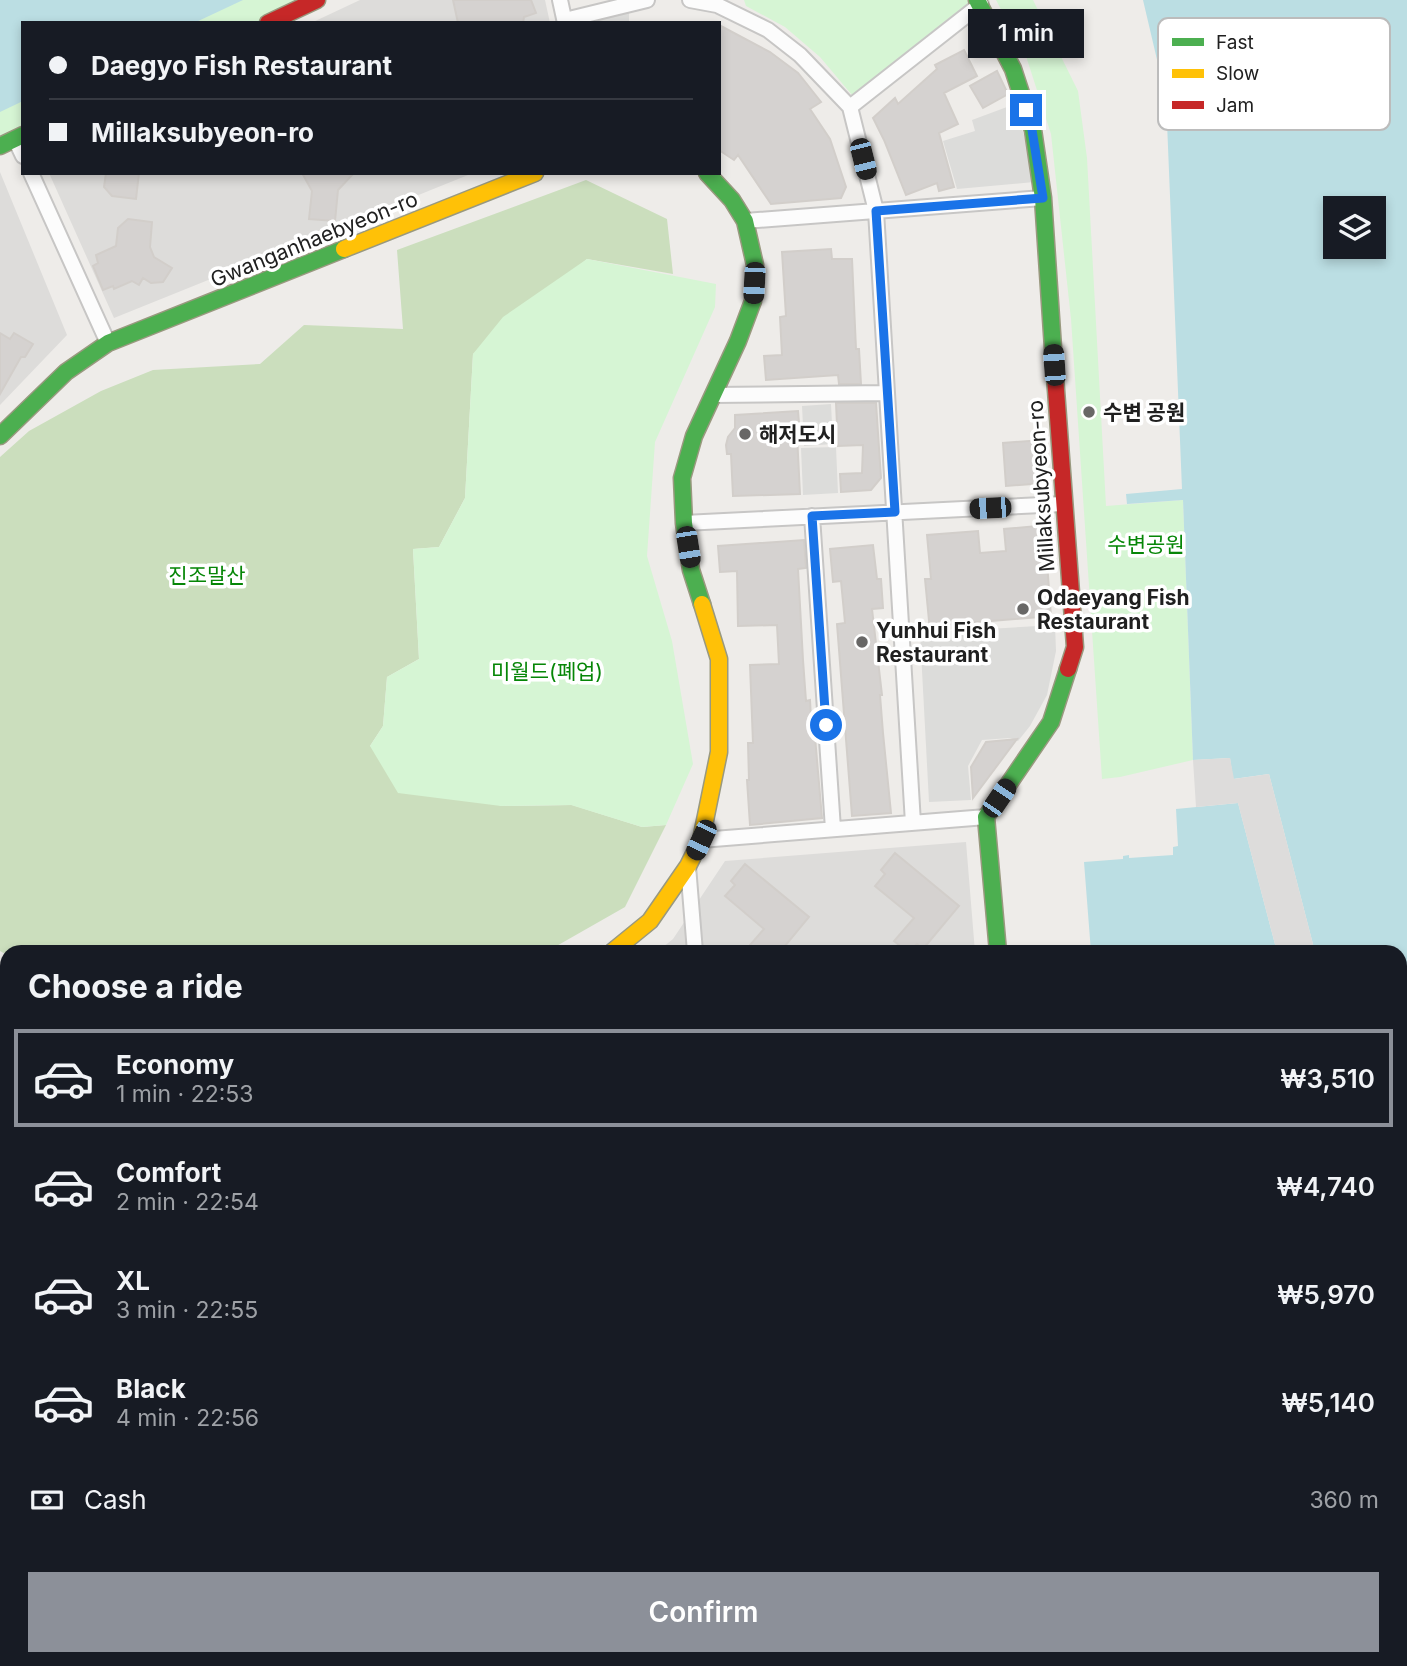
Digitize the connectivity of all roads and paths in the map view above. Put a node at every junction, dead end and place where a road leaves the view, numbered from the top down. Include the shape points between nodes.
1 (317, 0) edge
2 (560, 0) edge
3 (647, 0) edge
4 (690, 0) edge
5 (979, 2) edge
6 (718, 3) edge
7 (272, 21) edge
8 (565, 21) edge
9 (850, 107) junction
10 (32, 175) edge
11 (530, 175) edge
12 (709, 175) edge
13 (1043, 198) junction
14 (876, 211) junction
15 (745, 221) junction
16 (108, 343) junction
17 (887, 393) junction
18 (713, 395) junction
19 (0, 436) edge
20 (1063, 504) junction
21 (895, 512) junction
22 (812, 516) junction
23 (684, 523) junction
24 (986, 817) junction
25 (913, 823) junction
26 (833, 829) junction
27 (701, 840) junction
28 (688, 866) junction
29 (621, 945) edge
30 (694, 945) edge
31 (997, 945) edge

1 - 7 main road
2 - 8 street
3 - 8 street
4 - 6 street
5 - 9 street, Millaksubyeon-ro
5 - 13 main road, Millaksubyeon-ro via 1013,69 1032,130
6 - 9 street via 768,30 800,55
9 - 14 street
10 - 16 street
11 - 16 main road, Gwanganhaebyeon-ro
12 - 15 main road
13 - 14 street
13 - 20 main road, Millaksubyeon-ro
14 - 15 street
14 - 17 street
15 - 18 main road via 755,265 753,301
16 - 19 main road, Gwanganhaebyeon-ro via 66,372
17 - 18 street
17 - 21 street
18 - 23 main road via 682,478
20 - 21 street
20 - 24 main road, Millaksubyeon-ro via 1075,647 1051,722
21 - 22 street
21 - 25 street
22 - 23 street
22 - 26 street
23 - 27 main road via 691,570 719,659 719,752
24 - 25 street
24 - 31 main road
25 - 26 street
26 - 27 street
27 - 28 main road
28 - 29 main road via 650,921
28 - 30 street

